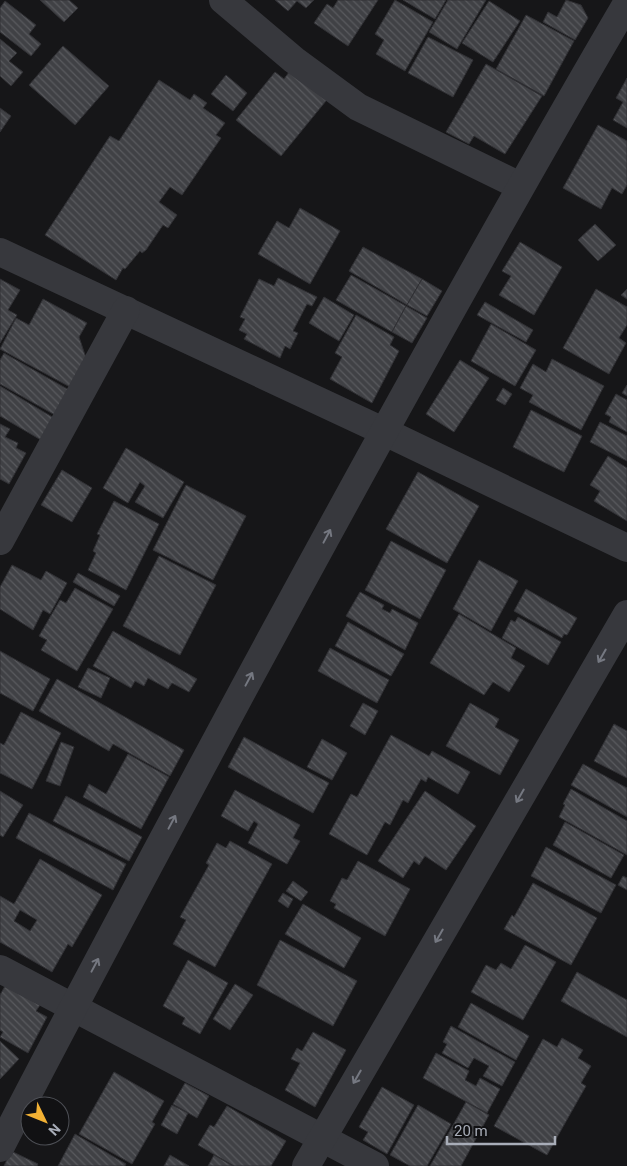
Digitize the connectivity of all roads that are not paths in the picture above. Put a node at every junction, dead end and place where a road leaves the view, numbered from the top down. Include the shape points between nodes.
1 (222, 0) edge
2 (627, 3) edge
3 (520, 186) junction
4 (0, 252) edge
5 (126, 310) junction
6 (383, 431) junction
7 (0, 541) edge
8 (627, 548) edge
9 (627, 614) edge
10 (0, 969) edge
11 (72, 1008) junction
12 (322, 1136) junction
13 (0, 1148) edge
14 (306, 1166) edge
15 (374, 1166) edge

1 - 3 street via 294,60 358,107
2 - 3 street
3 - 6 street
4 - 5 street
5 - 6 street
5 - 7 street
6 - 8 street
11 -> 6 street
9 -> 12 street
10 - 11 street
11 - 12 street
11 - 13 street
12 - 14 street
12 - 15 street

